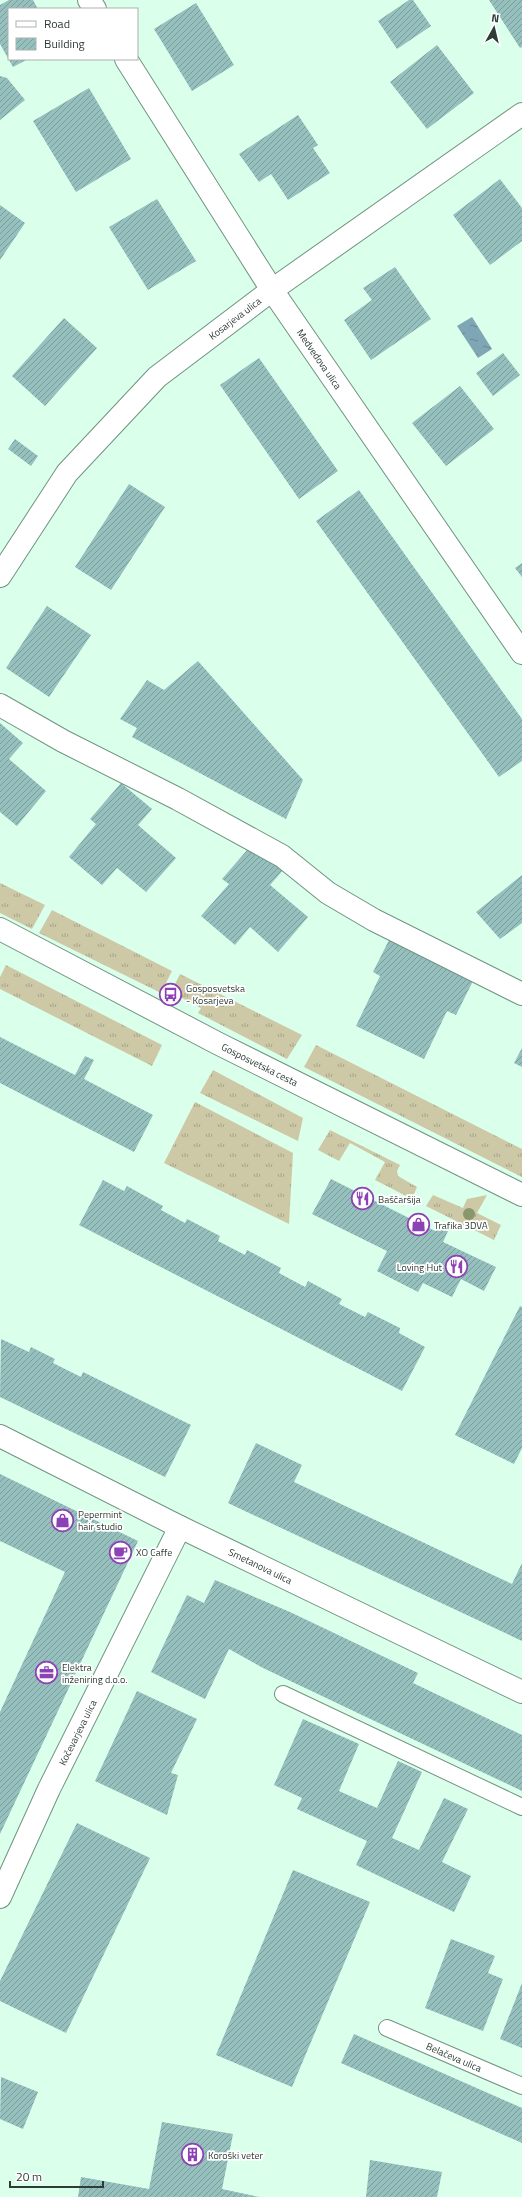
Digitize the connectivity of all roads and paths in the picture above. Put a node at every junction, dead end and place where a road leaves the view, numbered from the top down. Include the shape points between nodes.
1 (127, 60) edge
2 (522, 114) edge
3 (272, 290) junction
4 (0, 576) edge
5 (522, 654) edge
6 (0, 705) edge
7 (0, 929) edge
8 (522, 994) edge
9 (522, 1195) edge
10 (0, 1436) edge
11 (180, 1527) junction
12 (522, 1692) edge
13 (283, 1694) dead end
14 (522, 1807) edge
15 (0, 1897) edge
16 (387, 2028) dead end
17 (522, 2086) edge

1 - 3 street, Medvedova ulica
2 - 3 street, Kosarjeva ulica
3 - 4 street, Kosarjeva ulica via 157,377 67,474
3 - 5 street, Medvedova ulica
6 - 8 street via 63,742 178,799 282,856 328,894 374,920
7 - 9 street, Gosposvetska cesta via 217,1043
10 - 11 street, Smetanova ulica
11 - 12 street, Smetanova ulica
11 - 15 street, Kočevarjeva ulica via 49,1789
13 - 14 lane
16 - 17 lane, Belačeva ulica

